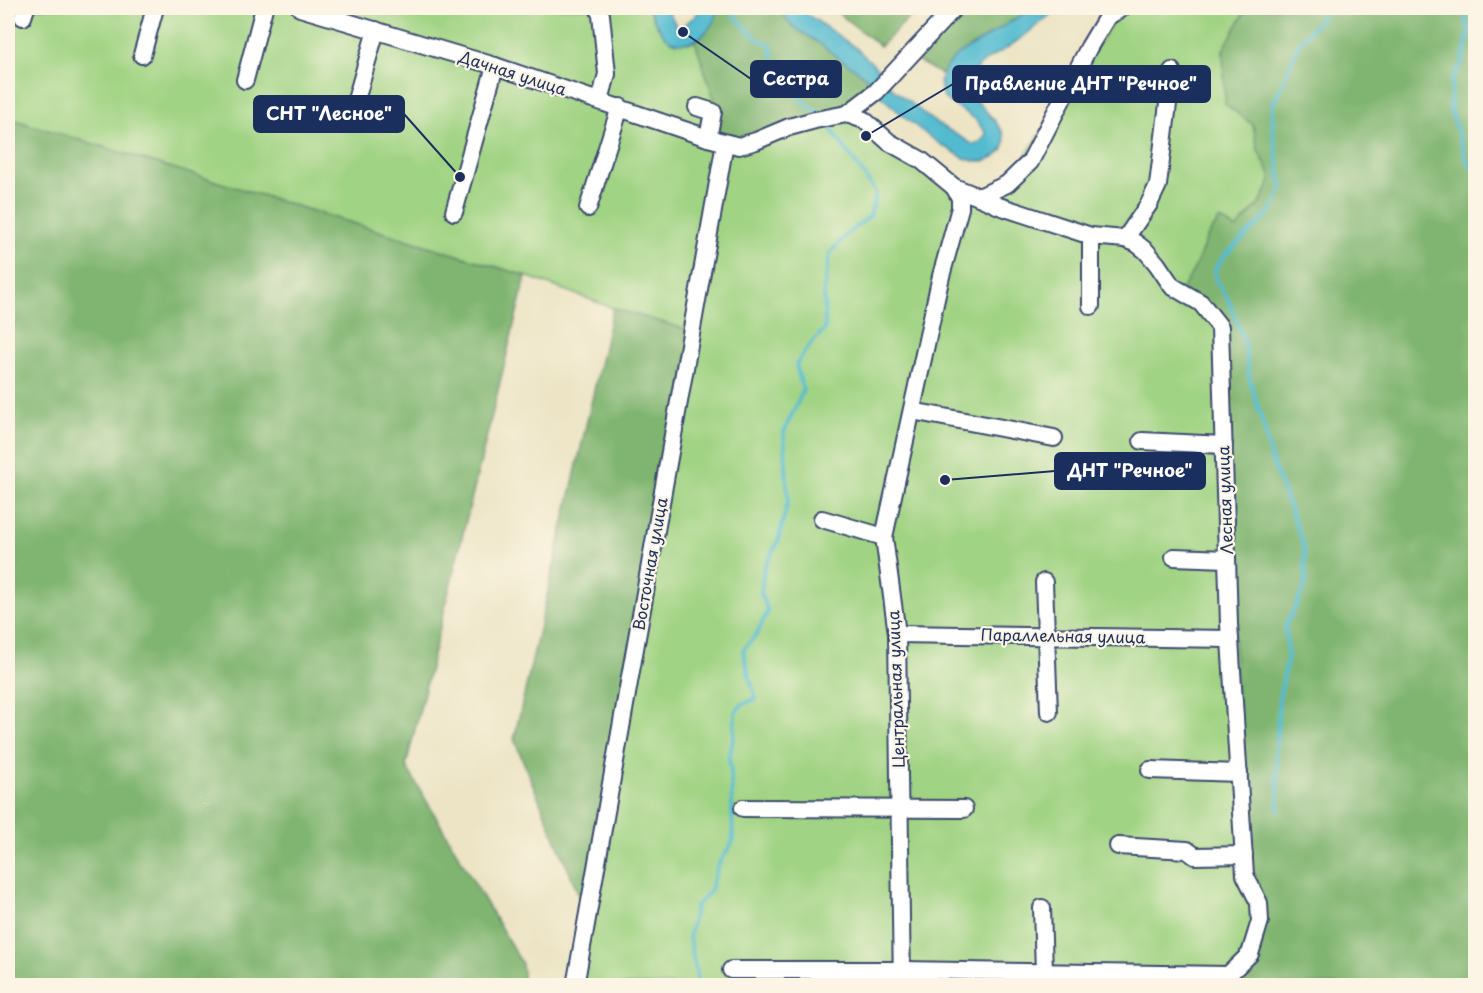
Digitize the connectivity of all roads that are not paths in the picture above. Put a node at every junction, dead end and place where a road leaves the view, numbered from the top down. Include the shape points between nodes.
1 (155, 8) edge
2 (264, 8) edge
3 (300, 8) edge
4 (598, 8) edge
5 (954, 8) edge
6 (1122, 8) edge
7 (376, 30) junction
8 (142, 55) dead end
9 (495, 66) junction
10 (1172, 71) dead end
11 (245, 80) dead end
12 (356, 100) dead end
13 (600, 101) junction
14 (620, 107) junction
15 (697, 107) dead end
16 (847, 114) junction
17 (708, 138) junction
18 (725, 143) junction
19 (954, 187) junction
20 (979, 197) junction
21 (588, 208) dead end
22 (453, 212) dead end
23 (1091, 237) junction
24 (1125, 239) junction
25 (1091, 306) dead end
26 (912, 411) junction
27 (1054, 438) dead end
28 (1142, 441) dead end
29 (1224, 445) junction
30 (822, 519) dead end
31 (884, 537) junction
32 (1174, 557) dead end
33 (1227, 559) junction
34 (1044, 582) dead end
35 (897, 634) junction
36 (1047, 636) junction
37 (1230, 639) junction
38 (1049, 712) dead end
39 (1150, 770) dead end
40 (1239, 773) junction
41 (900, 807) junction
42 (743, 808) dead end
43 (964, 808) dead end
44 (1118, 846) dead end
45 (1244, 855) junction
46 (1042, 908) dead end
47 (731, 970) dead end
48 (1044, 972) junction
49 (902, 978) edge
50 (575, 986) edge

1 - 8 street
2 - 11 street
3 - 7 street, Дачная улица
4 - 13 street via 602,15 607,74
5 - 16 street via 881,87
6 - 20 street via 1107,17 1089,47 1030,162 1006,184
7 - 9 street, Дачная улица
7 - 12 street
9 - 13 street, Дачная улица
9 - 22 street
10 - 24 street via 1158,185
13 - 14 street, Дачная улица
14 - 17 street, Дачная улица
14 - 21 street
15 - 17 street via 713,112
16 - 18 street, Дачная улица via 789,127 747,144
16 - 19 street via 864,120
17 - 18 street, Дачная улица
18 - 50 street, Восточная улица
19 - 20 street
19 - 26 street, Центральная улица via 960,207
20 - 23 street
23 - 24 street
23 - 25 street
24 - 29 street, Лесная улица via 1146,251 1173,286 1201,303 1220,327
26 - 27 street
26 - 31 street, Центральная улица
28 - 29 street
29 - 33 street, Лесная улица
30 - 31 street
31 - 35 street, Центральная улица
32 - 33 street
33 - 37 street, Лесная улица
34 - 36 street
35 - 36 street, Параллельная улица
35 - 41 street, Центральная улица
36 - 37 street, Параллельная улица
36 - 38 street
37 - 40 street, Лесная улица
39 - 40 street
40 - 45 street, Лесная улица
41 - 42 street
41 - 43 street
41 - 49 street, Центральная улица
44 - 45 street via 1187,850 1196,856
45 - 48 street, Лесная улица via 1245,875 1259,903 1260,921 1250,954 1228,975
46 - 48 street
47 - 49 street
48 - 49 street

